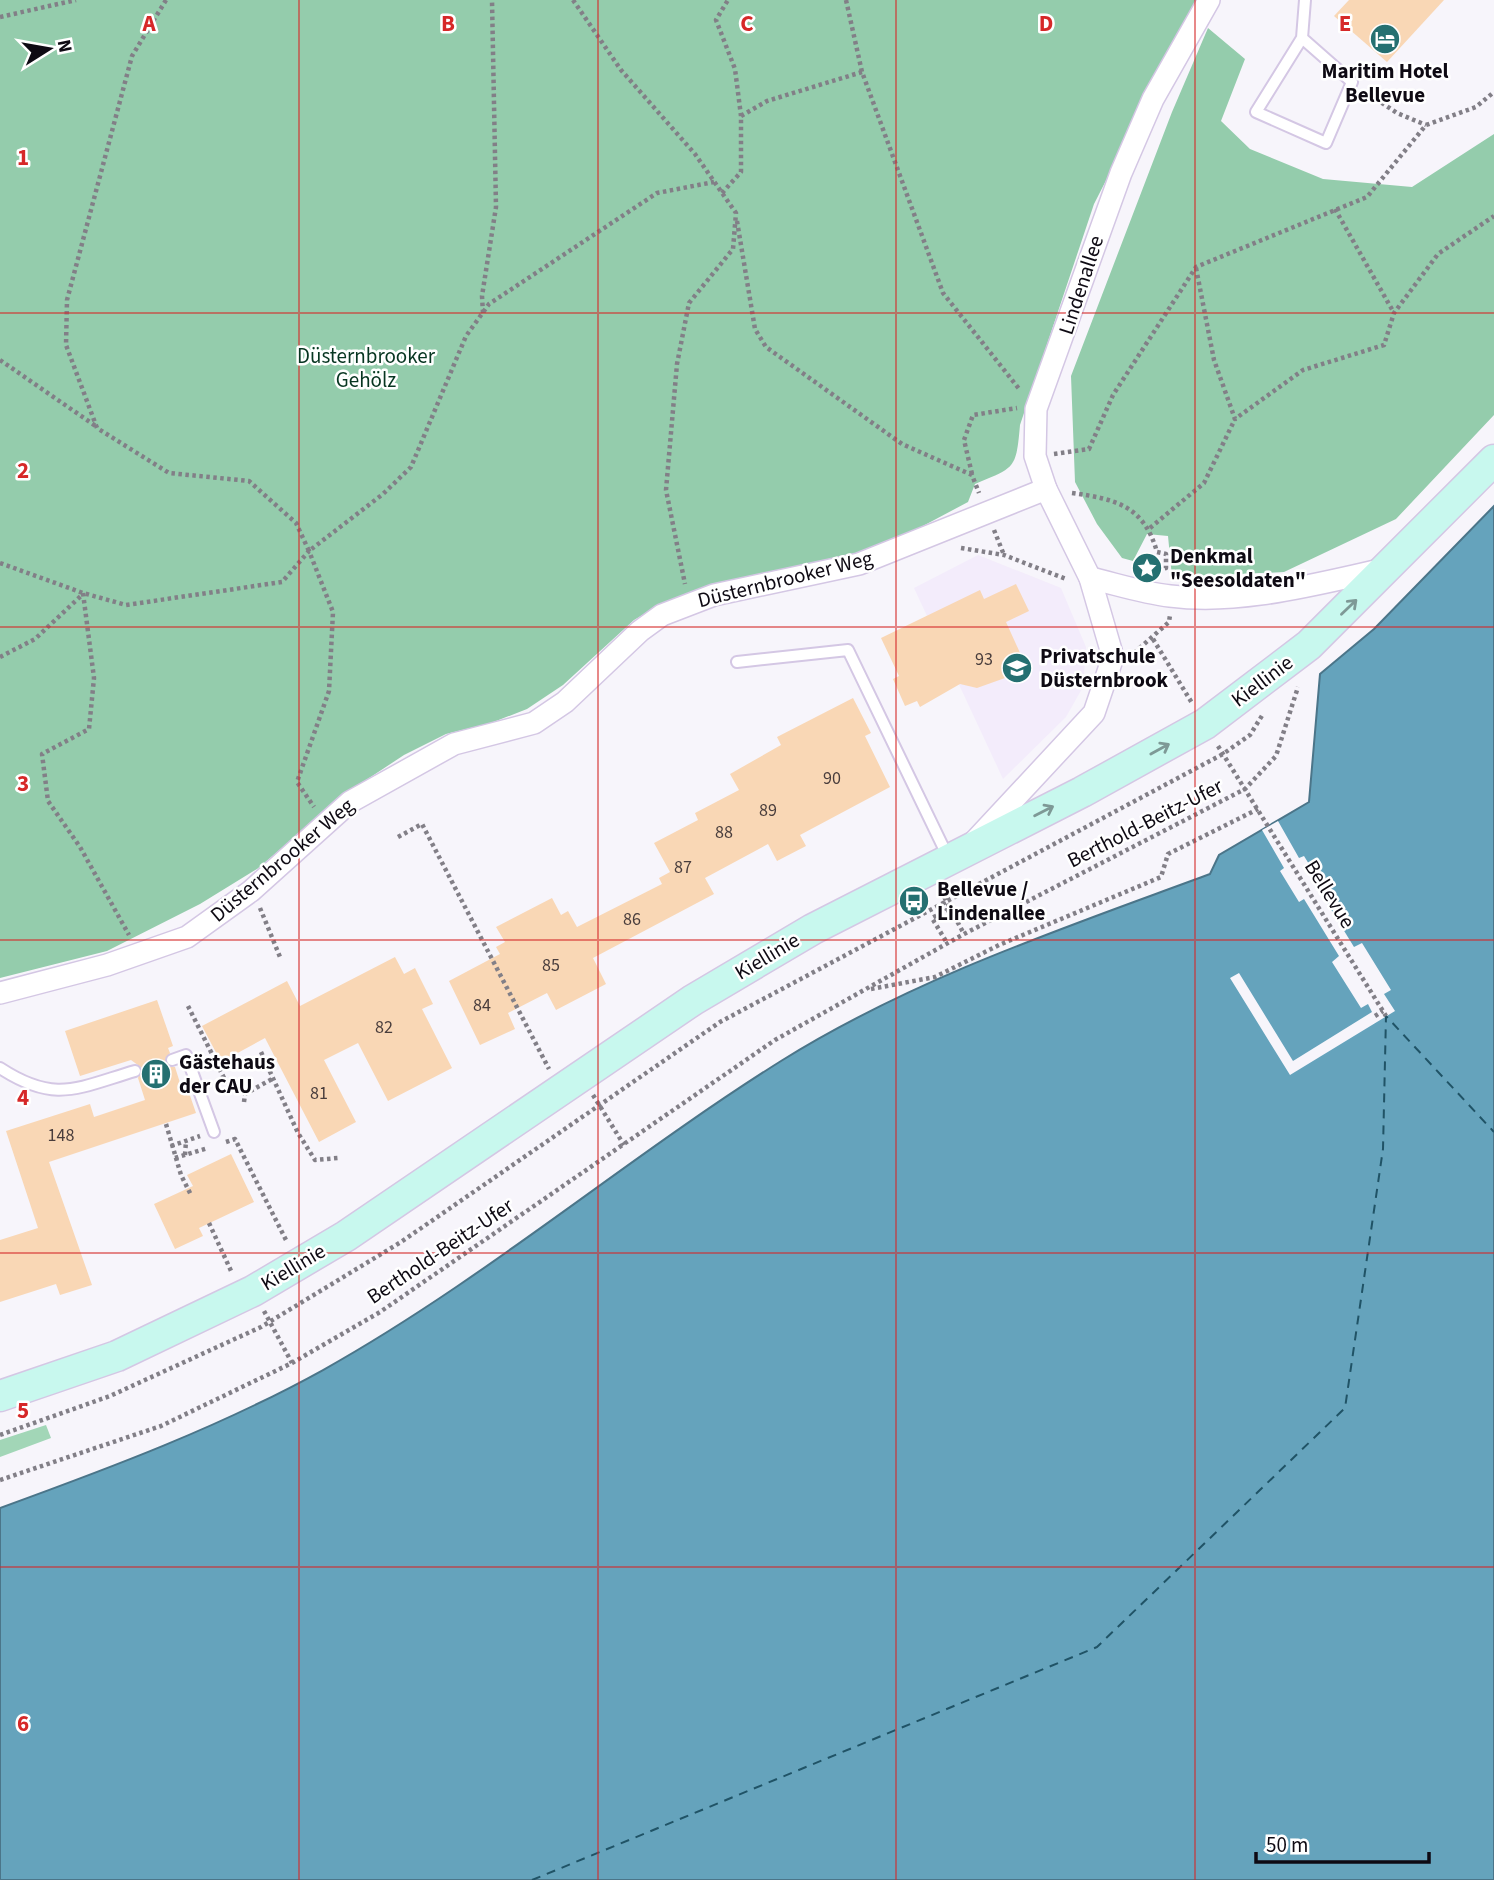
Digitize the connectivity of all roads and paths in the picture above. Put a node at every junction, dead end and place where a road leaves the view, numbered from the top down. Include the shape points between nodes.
1 (76, 0) edge
2 (166, 0) edge
3 (492, 0) edge
4 (573, 0) edge
5 (728, 0) edge
6 (846, 0) edge
7 (1209, 0) edge
8 (1304, 0) edge
9 (0, 17) edge
10 (1302, 38) junction
11 (862, 72) junction
12 (1352, 82) junction
13 (1494, 92) edge
14 (741, 116) junction
15 (1426, 125) junction
16 (714, 182) junction
17 (722, 193) junction
18 (1335, 208) junction
19 (736, 213) junction
20 (1494, 216) edge
21 (1196, 267) junction
22 (1394, 313) junction
23 (483, 314) junction
24 (0, 360) edge
25 (1034, 408) junction
26 (1235, 419) junction
27 (97, 428) junction
28 (1035, 456) junction
29 (1494, 460) edge
30 (972, 475) junction
31 (1046, 489) junction
32 (986, 511) junction
33 (1150, 528) junction
34 (938, 531) junction
35 (309, 551) junction
36 (0, 563) edge
37 (1389, 568) junction
38 (1090, 578) junction
39 (1165, 587) junction
40 (83, 593) junction
41 (689, 602) junction
42 (1153, 639) junction
43 (0, 657) edge
44 (1113, 657) junction
45 (737, 662) dead end
46 (1300, 681) dead end
47 (1205, 724) junction
48 (1245, 789) junction
49 (1258, 808) junction
50 (324, 822) junction
51 (1087, 826) dead end
52 (398, 837) dead end
53 (956, 856) junction
54 (251, 891) junction
55 (944, 901) junction
56 (964, 934) junction
57 (947, 943) junction
58 (139, 952) junction
59 (280, 957) dead end
60 (867, 990) junction
61 (0, 993) edge
62 (188, 1006) dead end
63 (1376, 1016) dead end
64 (261, 1052) dead end
65 (172, 1060) dead end
66 (0, 1068) edge
67 (135, 1071) dead end
68 (272, 1079) junction
69 (559, 1088) junction
70 (245, 1094) junction
71 (244, 1102) dead end
72 (598, 1105) junction
73 (166, 1124) dead end
74 (214, 1132) joint
75 (186, 1141) junction
76 (222, 1143) dead end
77 (624, 1145) junction
78 (171, 1146) junction
79 (210, 1147) dead end
80 (185, 1155) junction
81 (176, 1158) junction
82 (338, 1158) dead end
83 (191, 1195) dead end
84 (273, 1215) dead end
85 (209, 1223) dead end
86 (243, 1296) junction
87 (270, 1321) junction
88 (292, 1363) junction
89 (0, 1396) edge
90 (0, 1435) edge
91 (0, 1480) edge

1 - 9 path
2 - 27 path via 132,56 67,300 66,345
3 - 23 path via 496,207
4 - 16 path via 621,70
5 - 14 path via 716,20 735,69
6 - 11 path
7 - 25 street, Lindenallee via 1153,99 1116,184
8 - 10 lane
10 - 12 lane
10 - 12 lane via 1256,113 1326,143
11 - 14 path via 767,101
11 - 25 path via 943,293
12 - 15 path via 1397,113
13 - 15 path via 1476,107
14 - 17 path via 741,172
15 - 18 path via 1367,197
16 - 17 path
16 - 23 path via 657,193 489,304
17 - 19 path
18 - 21 path
18 - 22 path
19 - 30 path via 755,329 766,347 902,444
19 - 41 path via 733,249 689,303 677,364 666,490
20 - 22 path via 1438,254
21 - 26 path via 1214,360
21 - 28 path via 1113,395 1088,449
22 - 26 path via 1384,345 1303,370
23 - 35 path via 466,336 411,467
24 - 27 path
25 - 28 street, Lindenallee
25 - 30 path via 973,415 964,440
26 - 33 path via 1205,484
27 - 35 path via 169,473 249,481 296,523
28 - 31 street, Lindenallee
29 - 37 street, Kiellinie
30 - 32 path
31 - 32 street, Düsternbrooker Weg
31 - 33 path via 1117,501
31 - 38 street, Lindenallee
32 - 34 street, Düsternbrooker Weg
33 - 39 path via 1157,552 1166,554 1166,568 1158,570
34 - 38 path via 946,547 1004,555 1064,579
34 - 41 street, Düsternbrooker Weg via 859,564
35 - 40 path via 282,582 126,605
35 - 50 path via 333,612 329,691 298,782
36 - 40 path
37 - 39 street via 1230,597
47 -> 37 street, Kiellinie via 1309,645
38 - 39 street
38 - 44 street, Lindenallee
39 - 42 path via 1170,622
40 - 43 path via 35,639
40 - 58 path via 94,678 89,729 42,754 48,801 80,846
41 - 50 street, Düsternbrooker Weg via 640,631 565,702 534,723 454,744 350,802
42 - 44 path via 1131,655
42 - 47 path, Bellevue
44 - 53 street via 1094,713
45 - 53 lane via 848,650
46 - 48 path, Berthold-Beitz-Ufer via 1276,756
47 - 48 path, Bellevue
53 -> 47 street, Kiellinie
48 - 49 path, Bellevue
48 - 56 path, Berthold-Beitz-Ufer
49 - 60 path, Berthold-Beitz-Ufer via 1168,854 1161,877 935,977
49 - 63 path, Bellevue via 1385,1014
50 - 54 street, Düsternbrooker Weg
51 - 55 path
52 - 69 path via 422,824
53 - 69 street, Kiellinie via 813,929
54 - 58 street, Düsternbrooker Weg via 187,937
54 - 59 path
55 - 56 path
55 - 57 path via 947,910 932,918
55 - 72 path via 720,1021
56 - 57 path, Berthold-Beitz-Ufer
57 - 60 path, Berthold-Beitz-Ufer
58 - 61 street, Düsternbrooker Weg
60 - 77 path, Berthold-Beitz-Ufer via 775,1040
62 - 70 path via 225,1080
64 - 68 path
65 - 74 lane via 186,1055
66 - 67 lane via 32,1087 54,1091
68 - 70 path
68 - 82 path via 315,1160
69 - 86 street, Kiellinie via 346,1236
70 - 71 path
72 - 77 path
72 - 87 path via 391,1248
73 - 78 path
74 - 75 path
75 - 78 path
75 - 80 path
76 - 84 path via 235,1139
77 - 88 path, Berthold-Beitz-Ufer via 380,1312
78 - 81 path
79 - 80 path
80 - 81 path
81 - 83 path
85 - 86 path
86 - 89 street, Kiellinie via 117,1356
87 - 88 path
87 - 90 path via 110,1396
88 - 91 path, Berthold-Beitz-Ufer via 161,1426

